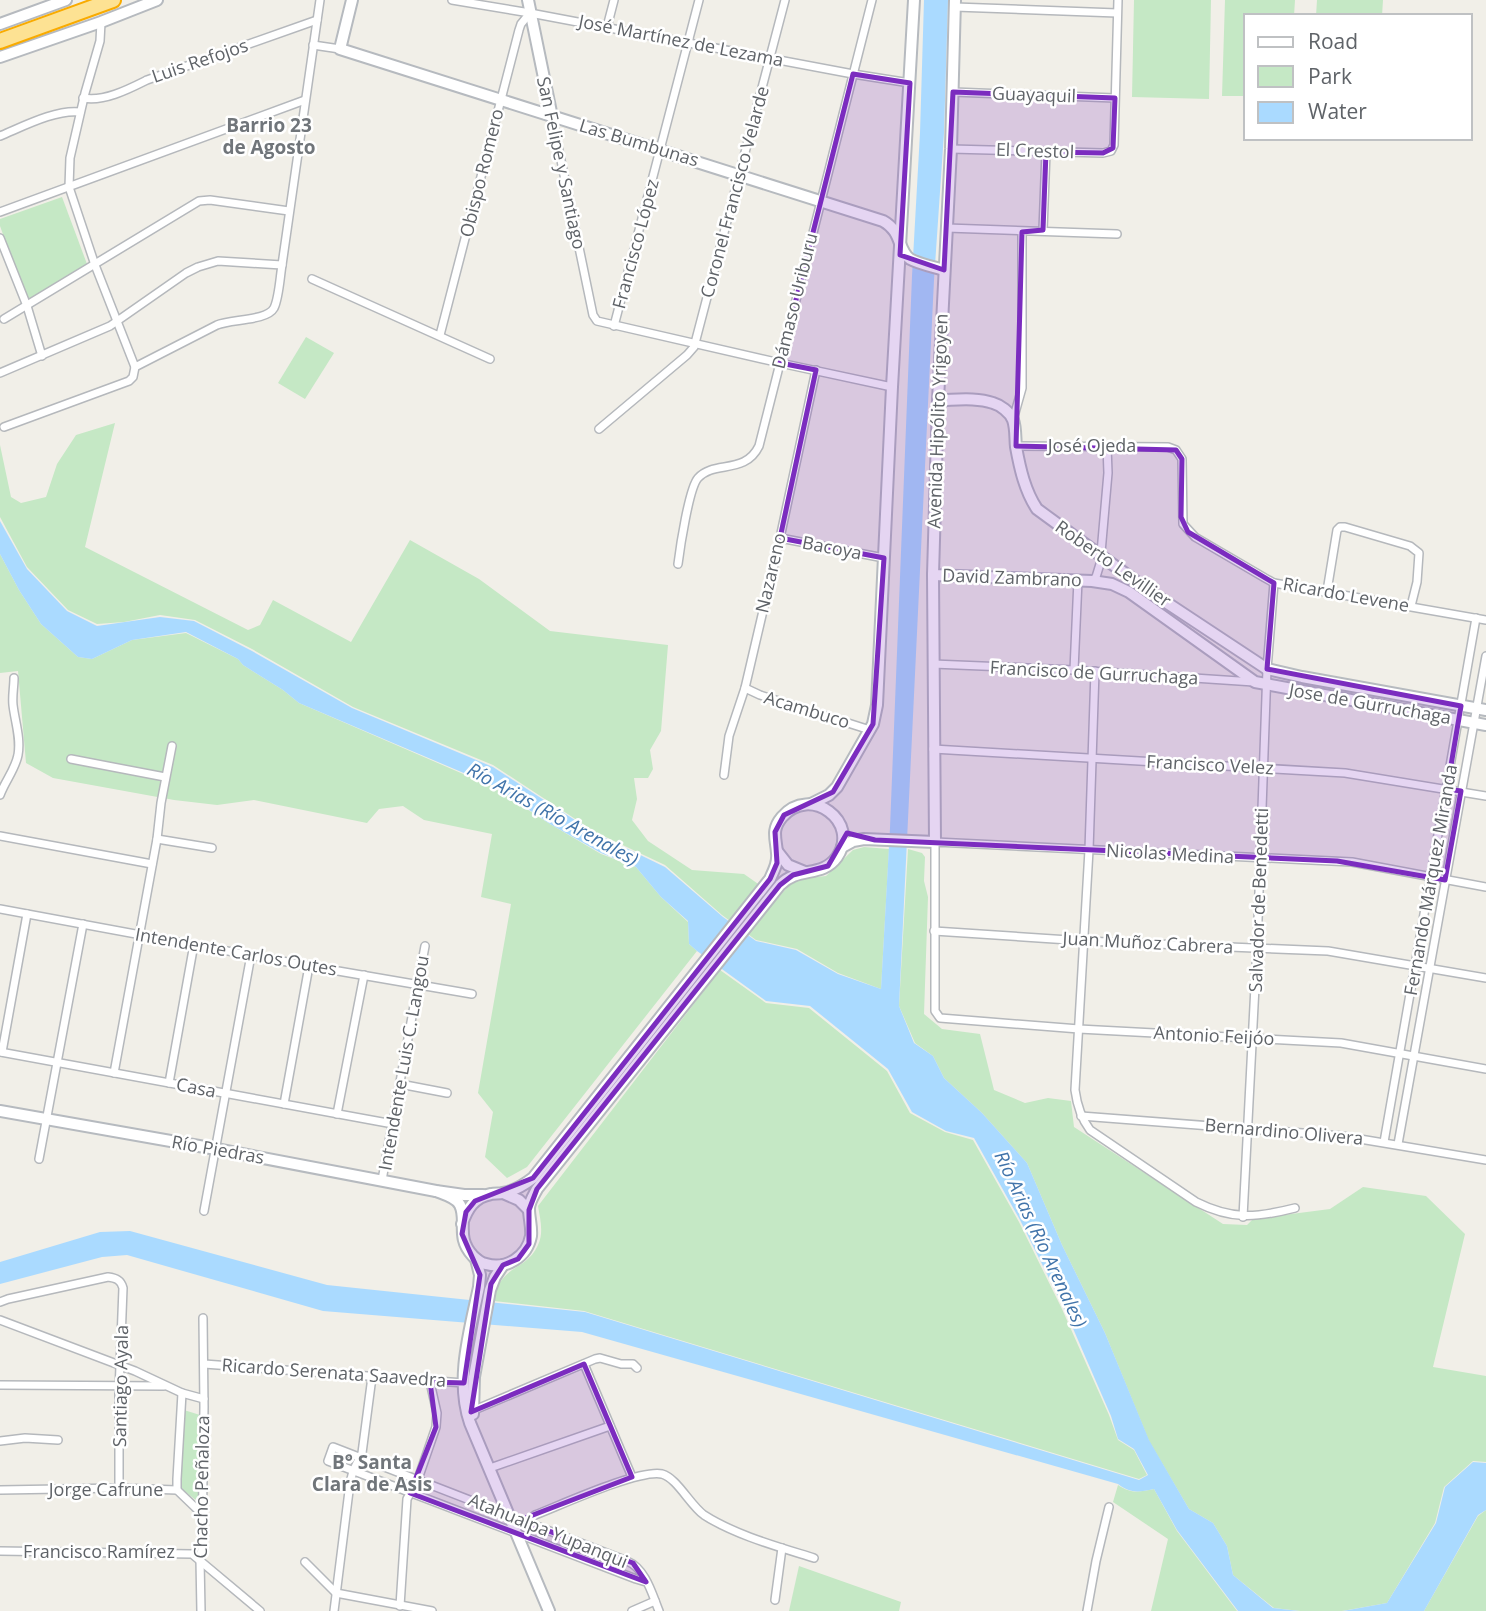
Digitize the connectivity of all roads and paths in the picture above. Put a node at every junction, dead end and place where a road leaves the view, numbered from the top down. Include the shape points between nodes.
1 (66, 0) edge
2 (88, 0) edge
3 (113, 0) edge
4 (157, 0) edge
5 (320, 0) edge
6 (352, 0) edge
7 (453, 0) edge
8 (528, 0) edge
9 (614, 0) edge
10 (699, 0) edge
11 (785, 0) edge
12 (872, 0) edge
13 (914, 0) edge
14 (1118, 0) edge
15 (955, 3) edge
16 (530, 13) junction
17 (1117, 13) junction
18 (317, 20) junction
19 (101, 22) junction
20 (0, 24) edge
21 (607, 27) junction
22 (0, 32) edge
23 (0, 41) edge
24 (688, 42) junction
25 (313, 45) junction
26 (340, 50) junction
27 (0, 57) edge
28 (771, 58) junction
29 (853, 74) junction
30 (910, 83) junction
31 (953, 92) junction
32 (83, 98) junction
33 (1115, 98) junction
34 (305, 100) junction
35 (500, 100) junction
36 (80, 112) junction
37 (552, 117) junction
38 (0, 136) edge
39 (951, 149) junction
40 (661, 150) junction
41 (1046, 152) junction
42 (740, 175) junction
43 (69, 187) junction
44 (820, 200) junction
45 (289, 211) junction
46 (0, 212) edge
47 (947, 228) junction
48 (1043, 230) junction
49 (1022, 232) junction
50 (1117, 233) dead end
51 (0, 238) edge
52 (900, 241) junction
53 (910, 259) junction
54 (95, 265) junction
55 (282, 265) junction
56 (940, 269) junction
57 (899, 272) junction
58 (312, 279) dead end
59 (27, 306) junction
60 (5, 319) dead end
61 (118, 321) junction
62 (614, 326) junction
63 (440, 335) junction
64 (695, 344) junction
65 (42, 356) junction
66 (491, 359) dead end
67 (780, 363) junction
68 (135, 367) junction
69 (816, 370) junction
70 (0, 373) edge
71 (892, 387) junction
72 (938, 400) junction
73 (1013, 420) junction
74 (4, 427) dead end
75 (600, 429) dead end
76 (1016, 446) junction
77 (1107, 446) junction
78 (1168, 447) joint
79 (780, 538) junction
80 (1101, 555) junction
81 (884, 558) junction
82 (678, 564) dead end
83 (933, 575) junction
84 (1078, 580) junction
85 (1092, 581) junction
86 (1274, 583) junction
87 (1122, 587) joint
88 (1327, 591) junction
89 (1411, 606) junction
90 (1476, 618) junction
91 (1486, 620) edge
92 (1486, 656) edge
93 (933, 664) junction
94 (1267, 669) junction
95 (1074, 670) junction
96 (1096, 671) junction
97 (14, 678) dead end
98 (1255, 682) junction
99 (1267, 686) junction
100 (745, 688) junction
101 (1461, 706) junction
102 (1481, 709) edge
103 (1459, 720) junction
104 (1474, 723) junction
105 (1486, 725) edge
106 (870, 730) junction
107 (172, 746) dead end
108 (933, 749) junction
109 (71, 759) dead end
110 (1092, 759) junction
111 (1264, 768) junction
112 (724, 775) dead end
113 (166, 777) junction
114 (1447, 789) junction
115 (1461, 791) junction
116 (0, 795) edge
117 (1486, 796) edge
118 (811, 804) junction
119 (840, 825) junction
120 (0, 836) edge
121 (158, 839) junction
122 (869, 839) junction
123 (935, 842) junction
124 (842, 847) junction
125 (212, 848) dead end
126 (1089, 850) junction
127 (777, 852) junction
128 (1261, 859) junction
129 (152, 864) junction
130 (805, 872) junction
131 (1432, 877) junction
132 (1445, 880) junction
133 (775, 882) junction
134 (1486, 887) edge
135 (0, 909) edge
136 (27, 914) junction
137 (83, 924) junction
138 (934, 931) junction
139 (140, 934) junction
140 (1084, 941) junction
141 (194, 944) junction
142 (425, 946) dead end
143 (1257, 948) junction
144 (251, 955) junction
145 (1415, 965) junction
146 (309, 966) junction
147 (1429, 968) junction
148 (364, 975) junction
149 (1486, 978) edge
150 (418, 984) junction
151 (691, 986) junction
152 (472, 993) dead end
153 (1079, 1029) junction
154 (1252, 1038) junction
155 (1, 1052) edge
156 (1400, 1054) junction
157 (1413, 1057) junction
158 (57, 1063) junction
159 (1486, 1069) edge
160 (114, 1073) junction
161 (169, 1083) junction
162 (400, 1084) junction
163 (447, 1093) dead end
164 (226, 1094) junction
165 (284, 1104) junction
166 (0, 1111) edge
167 (337, 1114) junction
168 (1081, 1116) junction
169 (47, 1120) junction
170 (393, 1124) junction
171 (1247, 1129) junction
172 (1384, 1142) junction
173 (1398, 1144) junction
174 (215, 1149) junction
175 (39, 1158) dead end
176 (1486, 1160) edge
177 (382, 1180) junction
178 (436, 1191) junction
179 (502, 1193) junction
180 (488, 1194) junction
181 (1295, 1208) dead end
182 (204, 1210) dead end
183 (529, 1210) junction
184 (1242, 1217) junction
185 (462, 1224) junction
186 (476, 1259) junction
187 (503, 1265) junction
188 (484, 1289) junction
189 (0, 1302) edge
190 (203, 1318) dead end
191 (0, 1320) edge
192 (204, 1364) junction
193 (584, 1364) junction
194 (121, 1367) junction
195 (637, 1368) dead end
196 (372, 1377) junction
197 (430, 1382) junction
198 (464, 1383) junction
199 (0, 1385) edge
200 (120, 1385) junction
201 (168, 1386) junction
202 (182, 1393) junction
203 (204, 1399) junction
204 (472, 1411) junction
205 (610, 1426) junction
206 (477, 1437) junction
207 (58, 1440) dead end
208 (0, 1441) edge
209 (360, 1458) junction
210 (490, 1468) junction
211 (353, 1471) junction
212 (632, 1477) junction
213 (418, 1479) junction
214 (120, 1488) junction
215 (0, 1490) edge
216 (177, 1490) junction
217 (410, 1493) junction
218 (1109, 1507) dead end
219 (202, 1514) junction
220 (509, 1515) junction
221 (527, 1522) junction
222 (516, 1532) junction
223 (782, 1548) junction
224 (0, 1552) edge
225 (814, 1558) dead end
226 (200, 1560) junction
227 (305, 1562) dead end
228 (646, 1582) junction
229 (336, 1593) junction
230 (775, 1600) dead end
231 (655, 1601) junction
232 (400, 1606) junction
233 (201, 1611) edge
234 (260, 1611) edge
235 (334, 1611) edge
236 (432, 1611) edge
237 (547, 1611) edge
238 (632, 1611) edge
239 (659, 1611) edge
240 (1087, 1611) edge

1 - 20 main road
2 - 22 highway
3 - 23 highway
4 - 19 main road
5 - 18 street
6 - 26 main road
7 - 16 street, José Martínez de Lezama
8 - 16 main road, San Felipe y Santiago
9 - 21 street
10 - 24 street, Francisco López
11 - 28 street, Coronel Francisco Velarde
12 - 29 street, Dámaso Uriburu
13 - 30 main road
14 - 17 street
15 - 17 street
15 - 31 main road, Avenida Hipólito Yrigoyen
16 - 21 street, José Martínez de Lezama
16 - 35 street, Obispo Romero via 519,30
16 - 37 main road, San Felipe y Santiago
17 - 33 street
18 - 25 street
18 - 32 street, Luis Refojos via 129,89
19 - 27 main road
19 - 32 street
21 - 24 street, José Martínez de Lezama
24 - 28 street, José Martínez de Lezama
24 - 40 street, Francisco López
25 - 26 street, Las Bumbunas
25 - 34 street
26 - 35 main road, Las Bumbunas
28 - 29 street, José Martínez de Lezama
28 - 42 street, Coronel Francisco Velarde
29 - 30 street, José Martínez de Lezama
29 - 44 street, Dámaso Uriburu
30 - 52 main road
31 - 33 street, Guayaquil
31 - 39 main road, Avenida Hipólito Yrigoyen
32 - 36 street
33 - 41 street, El Crestol via 1111,151
34 - 43 street
34 - 45 street
35 - 37 main road, Las Bumbunas
35 - 63 street, Obispo Romero
36 - 38 street via 59,114
36 - 43 street
37 - 40 main road, Las Bumbunas
37 - 62 street, San Felipe y Santiago via 593,315
39 - 41 street, El Crestol
39 - 47 main road, Avenida Hipólito Yrigoyen
40 - 42 main road, Las Bumbunas
40 - 62 street, Francisco López
41 - 48 street
42 - 44 main road, Las Bumbunas
42 - 64 street, Coronel Francisco Velarde
43 - 46 street
43 - 54 street
44 - 52 main road, Las Bumbunas via 883,221
44 - 67 street, Dámaso Uriburu
45 - 54 street via 199,201
45 - 55 street
47 - 49 street
47 - 56 main road, Avenida Hipólito Yrigoyen
48 - 49 street
48 - 50 street
49 - 73 street via 1022,388
51 - 59 street
52 - 53 main road, Las Bumbunas
52 - 57 main road
53 - 56 main road
53 - 57 main road
54 - 59 street
54 - 61 street
55 - 61 street via 218,261 198,267
55 - 68 street via 272,312 222,323
56 - 72 main road, Avenida Hipólito Yrigoyen
57 - 71 main road
58 - 63 street
59 - 60 street
59 - 65 street
61 - 65 street
61 - 68 street
62 - 64 street
63 - 66 street
64 - 67 street
64 - 75 street
65 - 70 street
67 - 69 street
67 - 82 street, Dámaso Uriburu via 756,452 741,463 706,472 695,482
68 - 74 street via 130,380
69 - 71 street
69 - 79 street, Nazareno
71 - 81 main road
72 - 73 main road via 992,402
72 - 83 main road, Avenida Hipólito Yrigoyen
73 - 76 main road, Roberto Levillier
76 - 77 street, José Ojeda
76 - 80 main road, Roberto Levillier via 1024,482 1037,509
77 - 78 street, José Ojeda
77 - 80 street
78 - 86 street, Ricardo Levene via 1177,450 1182,459 1181,517 1188,532
79 - 81 street, Bacoya
79 - 100 street, Nazareno
80 - 85 street
80 - 94 main road, Roberto Levillier
81 - 106 main road via 877,705
83 - 84 main road, David Zambrano
83 - 93 main road, Avenida Hipólito Yrigoyen
84 - 85 main road, David Zambrano
84 - 95 street
85 - 87 main road, David Zambrano
86 - 88 street, Ricardo Levene
86 - 94 street, Salvador de Benedetti
87 - 98 main road, Roberto Levillier
88 - 89 street, Ricardo Levene
88 - 89 street via 1337,530 1345,527 1410,546 1419,553
89 - 90 street, Ricardo Levene
90 - 91 street, Ricardo Levene
90 - 101 street, Fernando Márquez Miranda
92 - 102 street, Fernando Márquez Miranda
93 - 95 street, Francisco de Gurruchaga
93 - 108 main road, Avenida Hipólito Yrigoyen
94 - 99 street, Salvador de Benedetti
94 - 101 main road, Jose de Gurruchaga
95 - 96 street, Francisco de Gurruchaga
96 - 98 street, Francisco de Gurruchaga
96 - 110 street
97 - 116 street via 18,752
98 - 99 main road, Jose de Gurruchaga
99 - 103 main road, Jose de Gurruchaga
99 - 111 street, Salvador de Benedetti
100 - 106 street, Acambuco
100 - 112 street, Nazareno via 729,736
101 - 102 main road, Jose de Gurruchaga
101 - 103 street, Fernando Márquez Miranda
102 - 104 street, Fernando Márquez Miranda
103 - 104 main road, Jose de Gurruchaga
103 - 114 street, Fernando Márquez Miranda
104 - 105 main road, Jose de Gurruchaga
104 - 115 street, Fernando Márquez Miranda
106 - 118 main road via 833,792
107 - 113 street
108 - 110 street, Francisco Velez
108 - 123 main road, Avenida Hipólito Yrigoyen
109 - 113 street
110 - 111 street, Francisco Velez
110 - 126 street
111 - 114 street, Francisco Velez via 1363,774
111 - 128 street, Salvador de Benedetti
113 - 121 street
114 - 115 street, Francisco Velez
114 - 131 street, Fernando Márquez Miranda
115 - 117 street, Francisco Velez
115 - 132 street, Fernando Márquez Miranda
118 - 119 main road via 832,813
118 - 127 main road via 792,808 778,823
119 - 122 main road
119 - 124 main road
120 - 129 street
121 - 125 street
121 - 129 street
122 - 123 main road
122 - 124 main road
123 - 126 street, Nicolas Medina
123 - 138 street
124 - 130 main road via 828,866
126 - 128 street, Nicolas Medina
126 - 140 street
127 - 130 main road via 788,865
127 - 133 main road
128 - 131 street, Nicolas Medina via 1352,863
128 - 143 street, Salvador de Benedetti
129 - 139 street
130 - 133 main road
131 - 132 street, Nicolas Medina
131 - 145 street, Fernando Márquez Miranda
132 - 134 street, Nicolas Medina
132 - 147 street, Fernando Márquez Miranda
133 - 151 main road
135 - 136 street, Intendente Carlos Outes
136 - 137 street, Intendente Carlos Outes
136 - 155 street
137 - 139 street, Intendente Carlos Outes
137 - 158 street
138 - 140 street, Juan Muñoz Cabrera
138 - 153 street, Antonio Feijóo via 935,1011 940,1018
139 - 141 street, Intendente Carlos Outes
139 - 160 street
140 - 143 street, Juan Muñoz Cabrera
140 - 153 street
141 - 144 street, Intendente Carlos Outes
141 - 161 street
142 - 150 street, Intendente Luis C. Langou
143 - 145 street, Juan Muñoz Cabrera via 1328,951
143 - 154 street, Salvador de Benedetti
144 - 146 street, Intendente Carlos Outes
144 - 164 street
145 - 147 street, Juan Muñoz Cabrera
145 - 156 street, Fernando Márquez Miranda
146 - 148 street, Intendente Carlos Outes
146 - 165 street
147 - 149 street, Juan Muñoz Cabrera
147 - 157 street, Fernando Márquez Miranda
148 - 150 street, Intendente Carlos Outes
148 - 167 street
150 - 152 street, Intendente Carlos Outes
150 - 162 street, Intendente Luis C. Langou
151 - 179 main road via 533,1178
151 - 183 main road via 537,1189
153 - 154 street, Antonio Feijóo
153 - 168 street via 1075,1090
154 - 156 street, Antonio Feijóo via 1348,1044
154 - 171 street, Salvador de Benedetti
155 - 158 street, Casa
156 - 157 street, Antonio Feijóo
156 - 172 street, Fernando Márquez Miranda
157 - 159 street, Antonio Feijóo
157 - 173 street, Fernando Márquez Miranda
158 - 160 street, Casa
158 - 169 street
160 - 161 street, Casa
161 - 164 street, Casa
162 - 163 street
162 - 170 street, Intendente Luis C. Langou
164 - 165 street, Casa
164 - 174 street
165 - 167 street, Casa
166 - 169 main road, Río Piedras
167 - 170 street, Casa
168 - 171 street, Bernardino Olivera
168 - 184 street via 1090,1130 1196,1202
169 - 174 main road, Río Piedras
169 - 175 street
170 - 177 street, Intendente Luis C. Langou
171 - 172 street, Bernardino Olivera
171 - 184 street, Salvador de Benedetti
172 - 173 street, Bernardino Olivera
173 - 176 street, Bernardino Olivera
174 - 177 main road, Río Piedras
174 - 182 street
177 - 178 main road, Río Piedras
178 - 180 main road, Río Piedras
178 - 185 main road via 457,1201
179 - 180 main road
179 - 183 main road
180 - 185 main road via 470,1206
181 - 184 street
183 - 187 main road via 529,1244 518,1259
185 - 186 main road via 464,1244
186 - 187 main road
186 - 188 main road
187 - 188 main road
188 - 198 main road via 469,1335
188 - 204 main road
189 - 194 street, Santiago Ayala via 115,1278 123,1288
190 - 192 street, Chacho Peñaloza
191 - 194 street
192 - 196 street, Ricardo Serenata Saavedra
192 - 203 street, Chacho Peñaloza
193 - 195 street via 600,1358
193 - 204 street
193 - 205 street
194 - 200 street, Santiago Ayala
194 - 201 street
196 - 197 street, Ricardo Serenata Saavedra
196 - 209 street
197 - 198 street, Ricardo Serenata Saavedra
197 - 213 street via 436,1427
198 - 206 main road via 468,1417
199 - 200 street
200 - 201 street
200 - 214 street, Santiago Ayala
201 - 202 street
202 - 203 street
202 - 216 street
203 - 219 street, Chacho Peñaloza
204 - 206 main road
205 - 210 street
205 - 212 street
206 - 210 main road
207 - 208 street
209 - 211 street
209 - 211 street, Atahualpa Yupanqui via 333,1447 328,1461
209 - 213 street, Atahualpa Yupanqui
210 - 220 main road
211 - 217 street, Atahualpa Yupanqui
211 - 229 street
212 - 221 street via 535,1514
212 - 223 street via 664,1474 707,1516
213 - 217 street
213 - 220 street, Atahualpa Yupanqui
214 - 215 street, Jorge Cafrune
214 - 216 street, Jorge Cafrune
216 - 219 street, Jorge Cafrune
217 - 222 street, Atahualpa Yupanqui
217 - 232 street
218 - 240 street
219 - 226 street, Chacho Peñaloza
220 - 221 street, Atahualpa Yupanqui
220 - 222 main road
221 - 228 street, Atahualpa Yupanqui via 633,1563
222 - 228 street, Atahualpa Yupanqui
222 - 237 main road
223 - 225 street
223 - 230 street
224 - 226 street, Francisco Ramírez via 187,1553
226 - 233 street, Chacho Peñaloza
226 - 234 street, Francisco Ramírez
227 - 229 street
228 - 231 street
229 - 232 street
229 - 235 street
231 - 238 street
231 - 239 street
232 - 236 street

